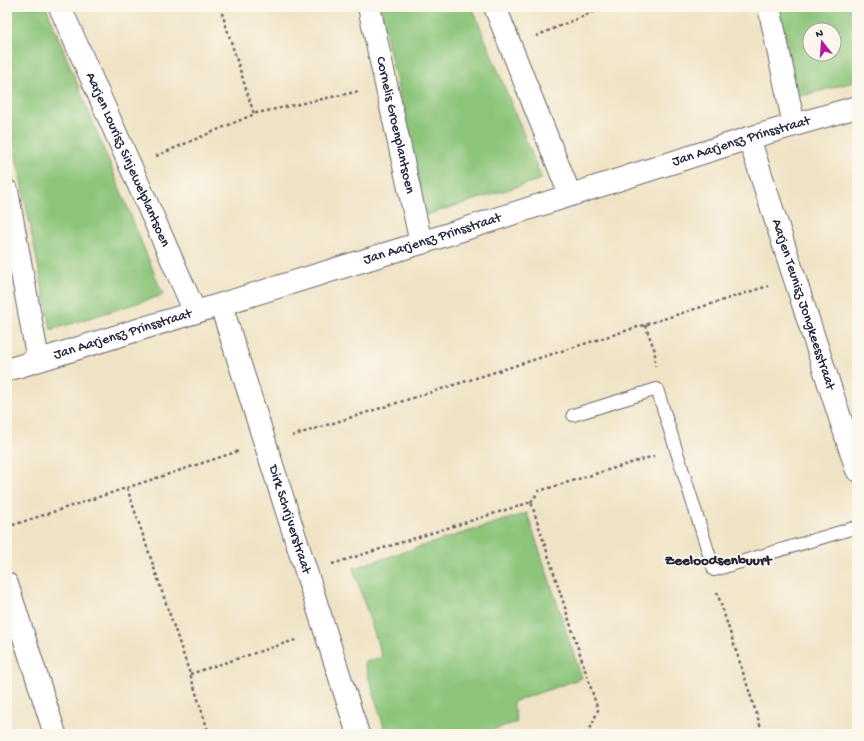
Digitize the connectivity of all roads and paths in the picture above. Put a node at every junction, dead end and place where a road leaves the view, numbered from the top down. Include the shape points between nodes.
1 (60, 7) edge
2 (220, 7) edge
3 (369, 7) edge
4 (495, 7) edge
5 (605, 7) edge
6 (769, 7) edge
7 (511, 47) junction
8 (386, 86) junction
9 (857, 107) edge
10 (254, 114) junction
11 (794, 125) junction
12 (749, 138) junction
13 (131, 167) junction
14 (7, 191) edge
15 (570, 195) junction
16 (421, 243) junction
17 (795, 277) junction
18 (221, 305) junction
19 (195, 312) junction
20 (645, 325) junction
21 (38, 360) junction
22 (7, 370) edge
23 (657, 389) junction
24 (848, 412) edge
25 (573, 415) dead end
26 (265, 442) junction
27 (676, 449) junction
28 (857, 470) edge
29 (127, 488) junction
30 (531, 502) junction
31 (7, 527) edge
32 (857, 527) edge
33 (714, 570) junction
34 (306, 572) junction
35 (7, 584) edge
36 (325, 631) junction
37 (190, 674) junction
38 (55, 734) edge
39 (207, 734) edge
40 (358, 734) edge
41 (588, 734) edge
42 (763, 734) edge

1 - 13 street, Aarjen Lourisz Sinjewelplantsoen
2 - 10 path
3 - 8 street, Cornelis Groenplantsoen
4 - 7 street
5 - 7 path
6 - 11 street
7 - 15 street
8 - 10 path
8 - 16 street, Cornelis Groenplantsoen
9 - 11 street, Jan Aarjensz Prinsstraat
10 - 13 path
11 - 12 street, Jan Aarjensz Prinsstraat
12 - 15 street, Jan Aarjensz Prinsstraat
12 - 17 street, Aarjen Teunisz Jongkeesstraat
13 - 19 street, Aarjen Lourisz Sinjewelplantsoen
14 - 21 street
15 - 16 street, Jan Aarjensz Prinsstraat
16 - 18 street, Jan Aarjensz Prinsstraat
17 - 20 path
17 - 24 street, Aarjen Teunisz Jongkeesstraat
18 - 19 street, Jan Aarjensz Prinsstraat
18 - 26 street, Dirk Schrijverstraat
19 - 21 street, Jan Aarjensz Prinsstraat
20 - 23 path via 655,351
20 - 26 path
21 - 22 street, Jan Aarjensz Prinsstraat
23 - 25 lane
23 - 27 lane
24 - 28 street, Aarjen Teunisz Jongkeesstraat
26 - 29 path
26 - 34 street, Dirk Schrijverstraat
27 - 30 path via 539,491
27 - 33 lane
29 - 31 path
29 - 37 path
30 - 34 path
30 - 41 path via 598,710
32 - 33 lane
33 - 42 path via 717,593
34 - 36 street, Dirk Schrijverstraat
35 - 38 street
36 - 37 path
36 - 40 street, Dirk Schrijverstraat
37 - 39 path

